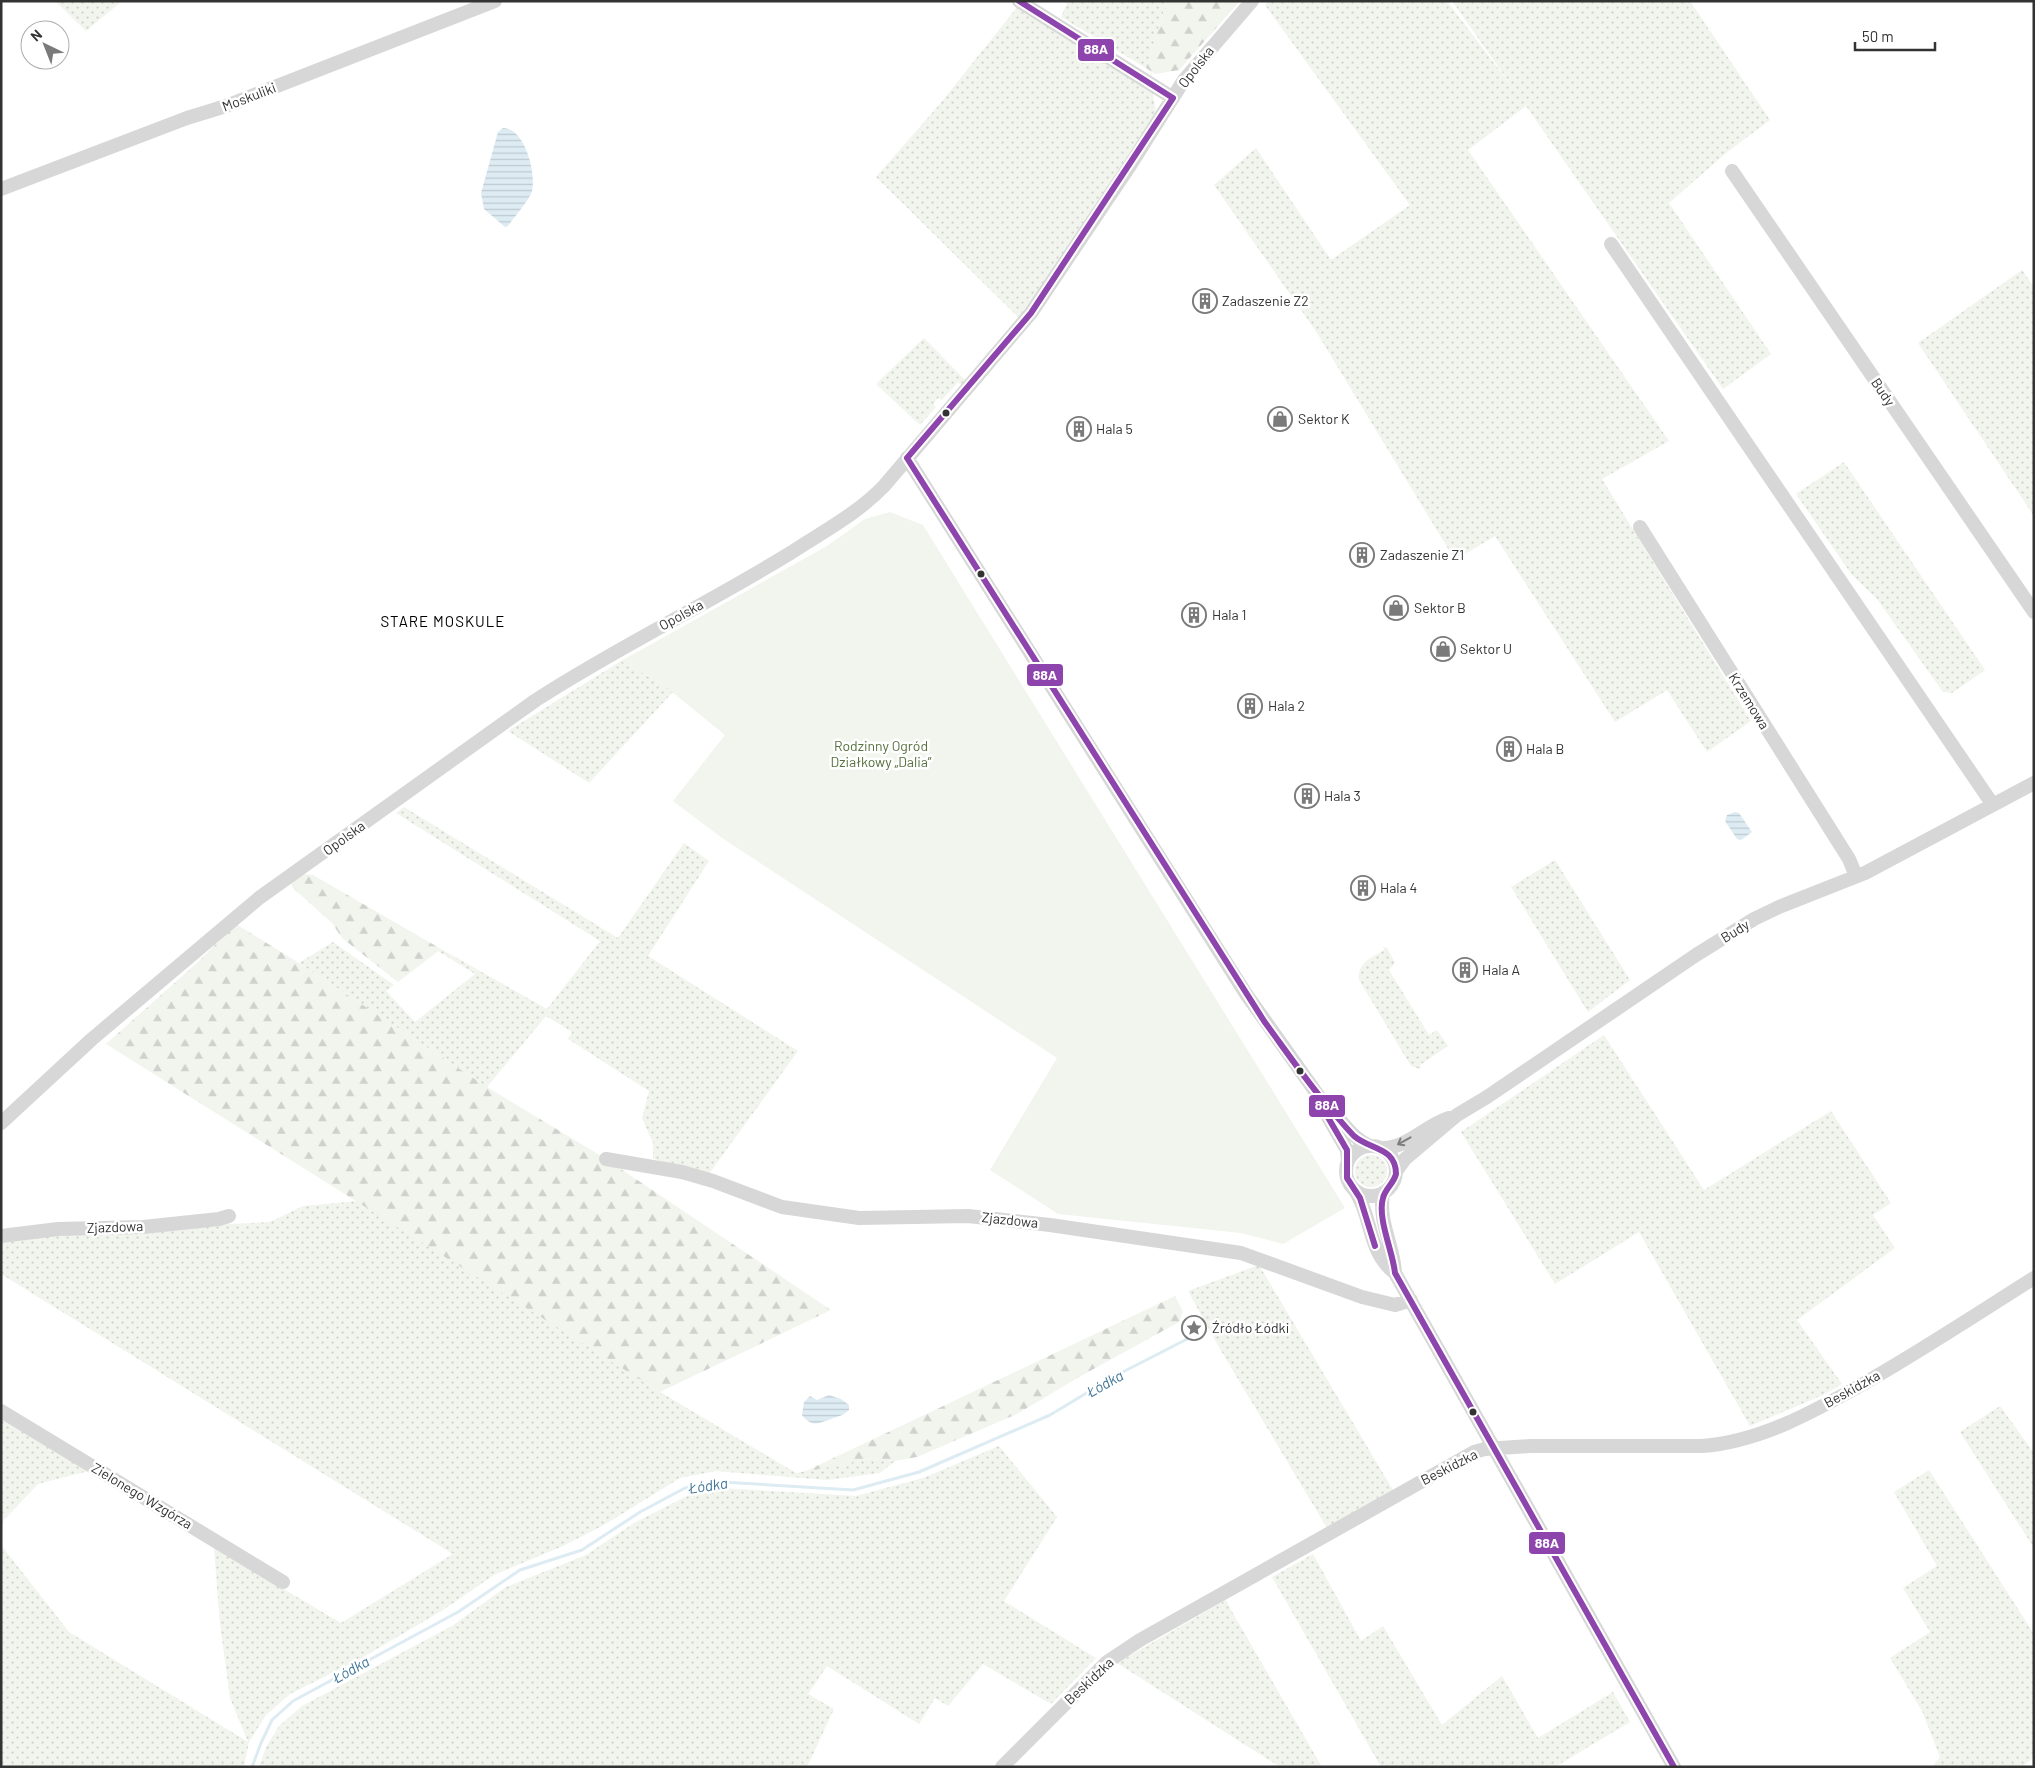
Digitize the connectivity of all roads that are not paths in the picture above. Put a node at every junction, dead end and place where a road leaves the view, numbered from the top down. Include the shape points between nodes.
1 (495, 1) edge
2 (1019, 1) edge
3 (1252, 1) edge
4 (1174, 98) junction
5 (1732, 171) dead end
6 (1, 189) edge
7 (1611, 244) dead end
8 (907, 458) junction
9 (1640, 527) dead end
10 (2034, 612) edge
11 (2034, 783) edge
12 (1993, 805) junction
13 (1856, 876) junction
14 (1320, 1098) junction
15 (1457, 1115) junction
16 (1, 1123) edge
17 (1376, 1147) junction
18 (606, 1159) dead end
19 (1348, 1161) junction
20 (1397, 1170) junction
21 (1356, 1192) junction
22 (1383, 1194) junction
23 (229, 1216) dead end
24 (1, 1236) edge
25 (1396, 1274) junction
26 (2034, 1278) edge
27 (1411, 1300) junction
28 (1, 1412) edge
29 (1494, 1448) junction
30 (283, 1582) dead end
31 (1002, 1767) edge
32 (1674, 1767) edge

1 - 6 street, Moskuliki
2 - 4 street
3 - 4 street, Opolska via 1193,68
4 - 8 street, Opolska via 1032,313
5 - 10 street, Budy
7 - 12 street
8 - 14 street via 1246,994
8 - 16 street, Opolska via 861,509 765,568 582,670 259,898 92,1039
9 - 13 street, Krzemowa via 1849,859
11 - 12 street, Budy
12 - 13 street, Budy
13 - 15 street, Budy via 1754,919
14 - 17 street via 1357,1138
14 - 19 street via 1347,1150
15 -> 17 street, Budy via 1396,1146
15 - 20 street, Budy via 1405,1159
17 - 19 street via 1355,1152
17 - 20 street via 1394,1160
18 - 27 street, Zjazdowa via 682,1172 782,1206 859,1218 978,1217 1050,1224 1240,1254 1373,1300 1395,1305
19 - 21 street via 1347,1178
20 - 22 street via 1395,1181
21 - 22 street via 1372,1197
21 - 25 street via 1378,1252 1385,1265
22 - 25 street via 1384,1226
23 - 24 street, Zjazdowa via 143,1227 58,1229
25 - 27 street
26 - 29 street, Beskidzka via 1935,1342 1836,1399 1745,1439 1702,1446
27 - 29 street
28 - 30 street, Zielonego Wzgórza
29 - 31 street, Beskidzka via 1479,1450 1454,1462 1155,1630 1107,1662
29 - 32 street

